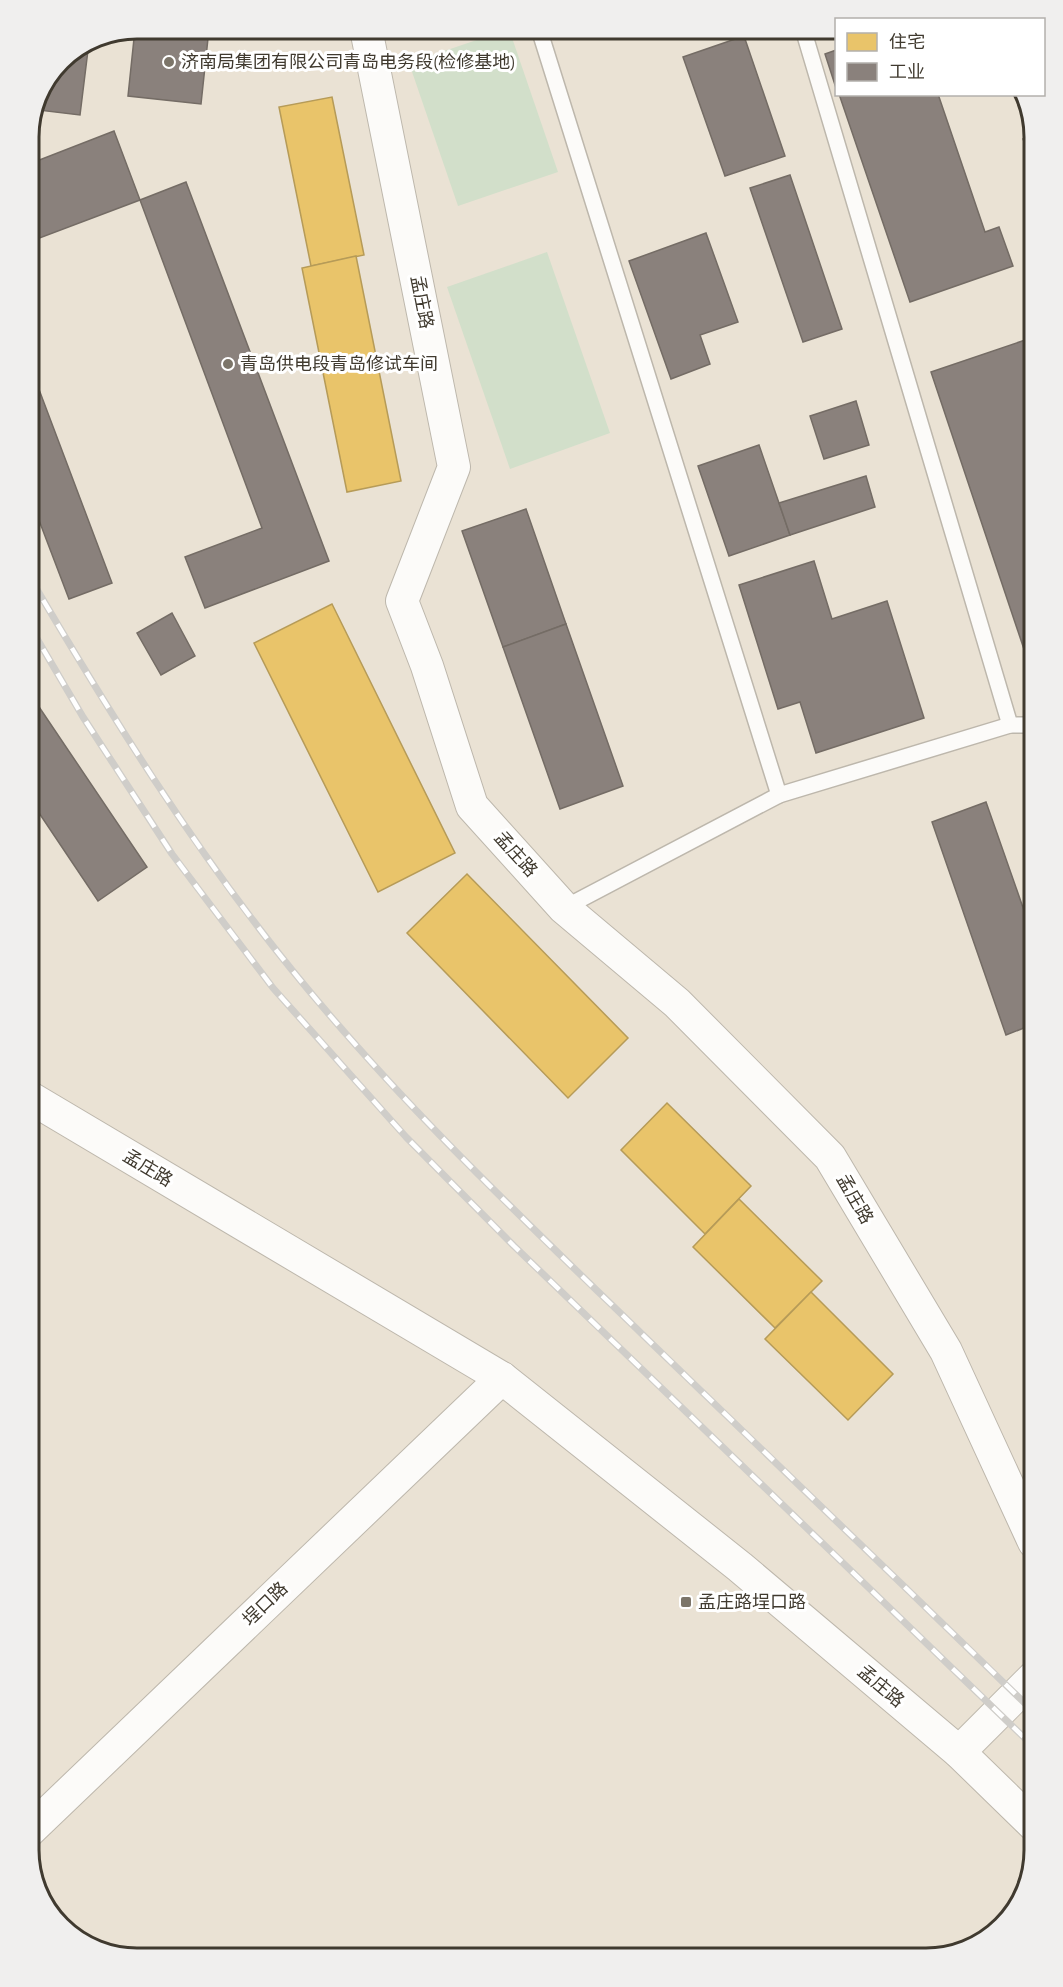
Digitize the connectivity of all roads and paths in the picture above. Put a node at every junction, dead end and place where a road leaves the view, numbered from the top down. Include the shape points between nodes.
1 (368, 39) edge
2 (542, 39) edge
3 (806, 39) edge
4 (1010, 725) junction
5 (1024, 725) edge
6 (779, 795) junction
7 (564, 908) junction
8 (39, 1103) edge
9 (502, 1377) junction
10 (1024, 1519) edge
11 (1024, 1688) edge
12 (959, 1752) junction
13 (1024, 1814) edge
14 (39, 1820) edge

1 - 7 street, 孟庄路 via 454,467 402,601 472,806
2 - 6 lane
3 - 4 lane
4 - 5 lane
4 - 6 lane
6 - 7 lane
7 - 10 street, 孟庄路 via 677,1003 831,1157 945,1351
8 - 9 street, 孟庄路
9 - 12 street, 孟庄路 via 740,1568
9 - 14 street, 埕口路
11 - 12 street
12 - 13 street, 孟庄路

